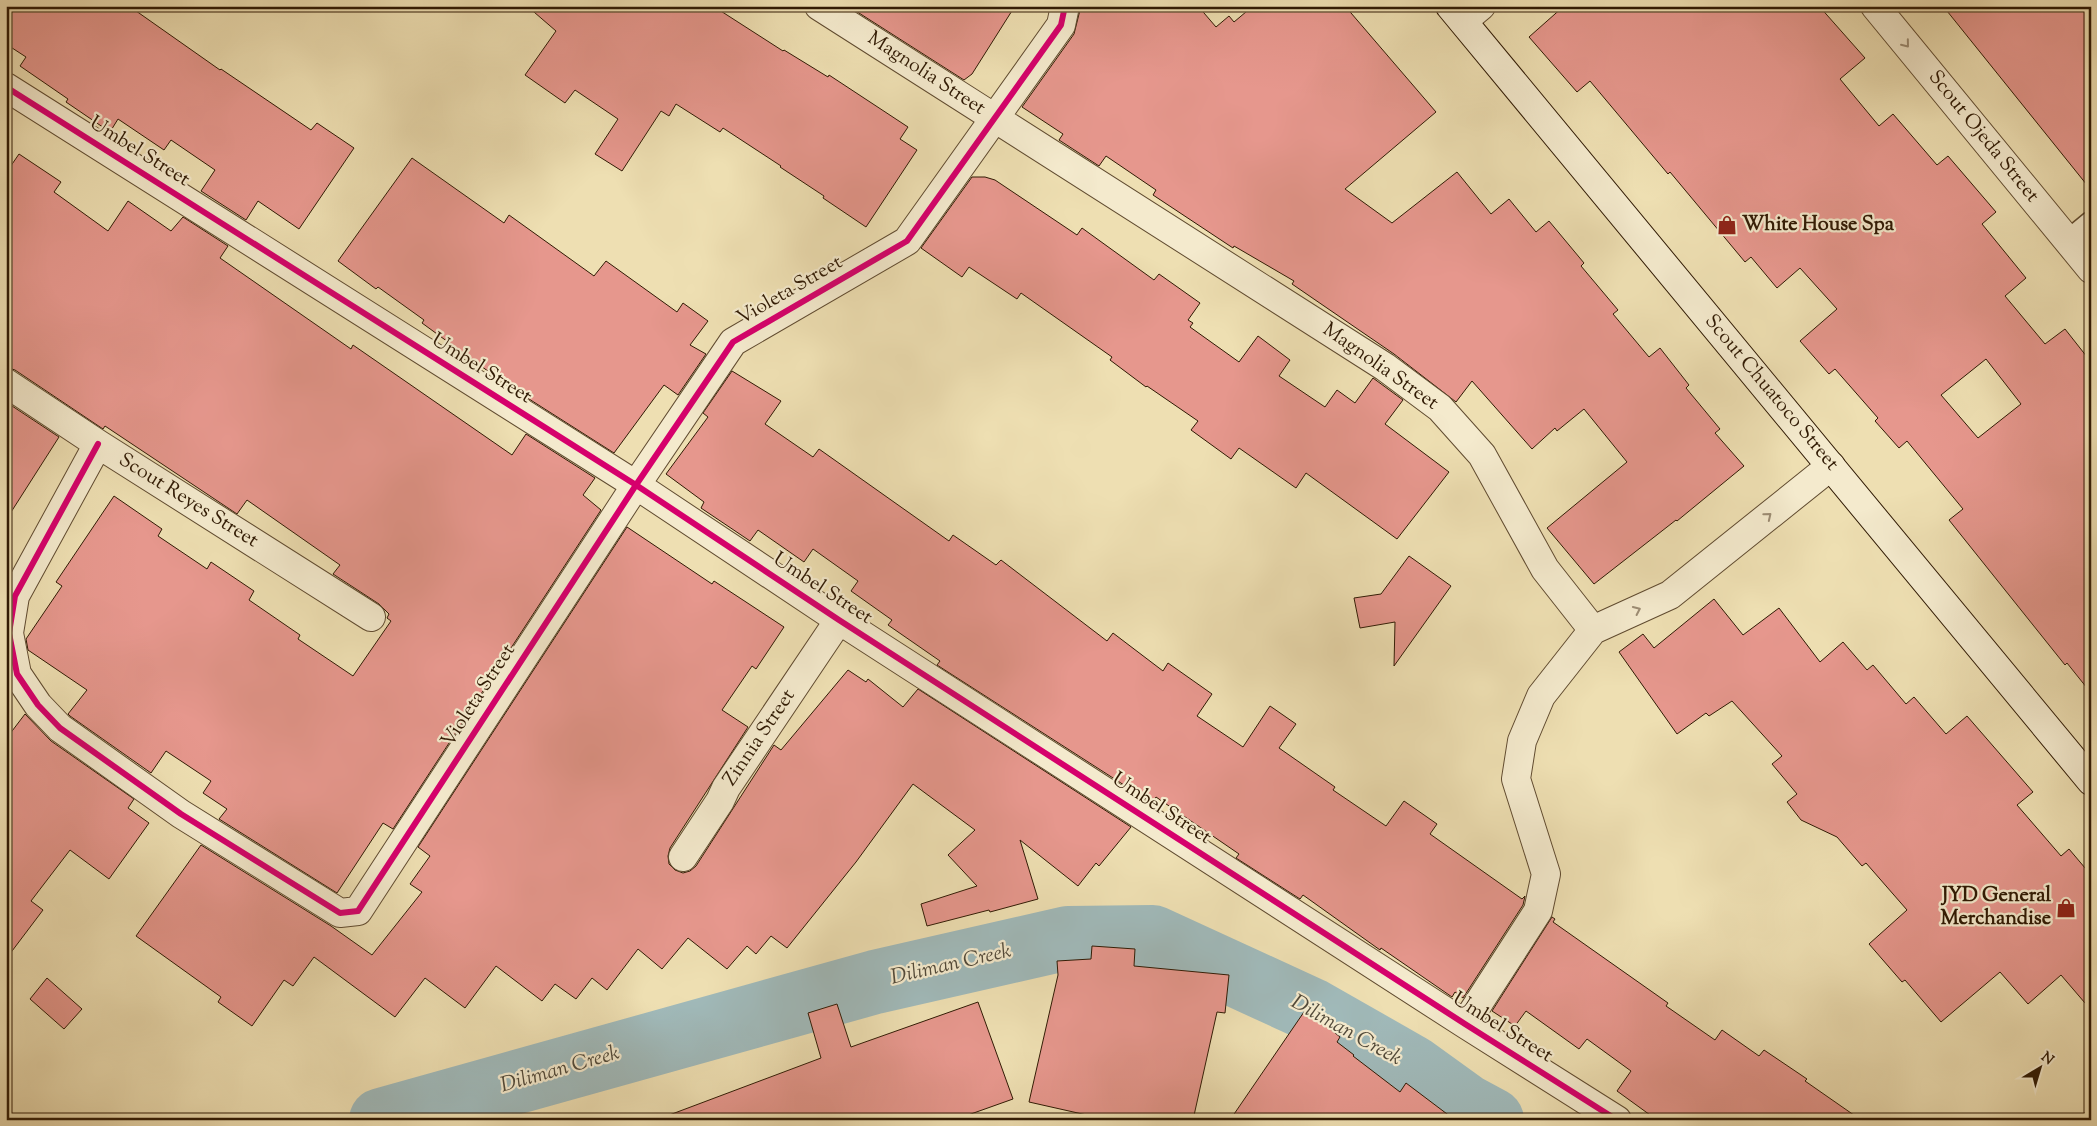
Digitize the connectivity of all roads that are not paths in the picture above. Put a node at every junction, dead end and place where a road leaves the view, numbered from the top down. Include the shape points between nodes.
1 (819, 6) edge
2 (1065, 6) edge
3 (1875, 6) edge
4 (1465, 11) edge
5 (6, 88) edge
6 (994, 117) junction
7 (2091, 222) edge
8 (2068, 241) junction
9 (2091, 269) edge
10 (6, 383) edge
11 (98, 444) junction
12 (1831, 466) junction
13 (636, 485) junction
14 (371, 617) dead end
15 (839, 620) junction
16 (1593, 630) junction
17 (2091, 781) edge
18 (683, 857) dead end
19 (1465, 1024) junction
20 (1618, 1120) edge

1 - 6 street, Magnolia Street
2 - 6 street, Violeta Street via 1061,25
3 -> 8 street, Scout Ojeda Street
4 - 12 street, Scout Chuatoco Street
5 - 13 street, Umbel Street
6 - 13 street, Violeta Street via 907,241 733,342
6 - 16 street, Magnolia Street via 1385,367 1440,408 1482,455 1545,569
7 - 8 lane
8 - 9 street, Scout Ojeda Street
10 - 11 street, Scout Reyes Street
11 - 13 street, Violeta Street via 15,596 9,633 18,674 38,705 60,728 181,814 340,912 358,911 363,904
11 - 14 street, Scout Reyes Street
16 -> 12 street via 1670,594
12 - 17 street, Scout Chuatoco Street
13 - 15 street, Umbel Street
15 - 18 street, Zinnia Street
15 - 19 street, Umbel Street
16 - 19 street via 1541,696 1522,742 1516,779 1546,874 1538,911
19 - 20 street, Umbel Street

